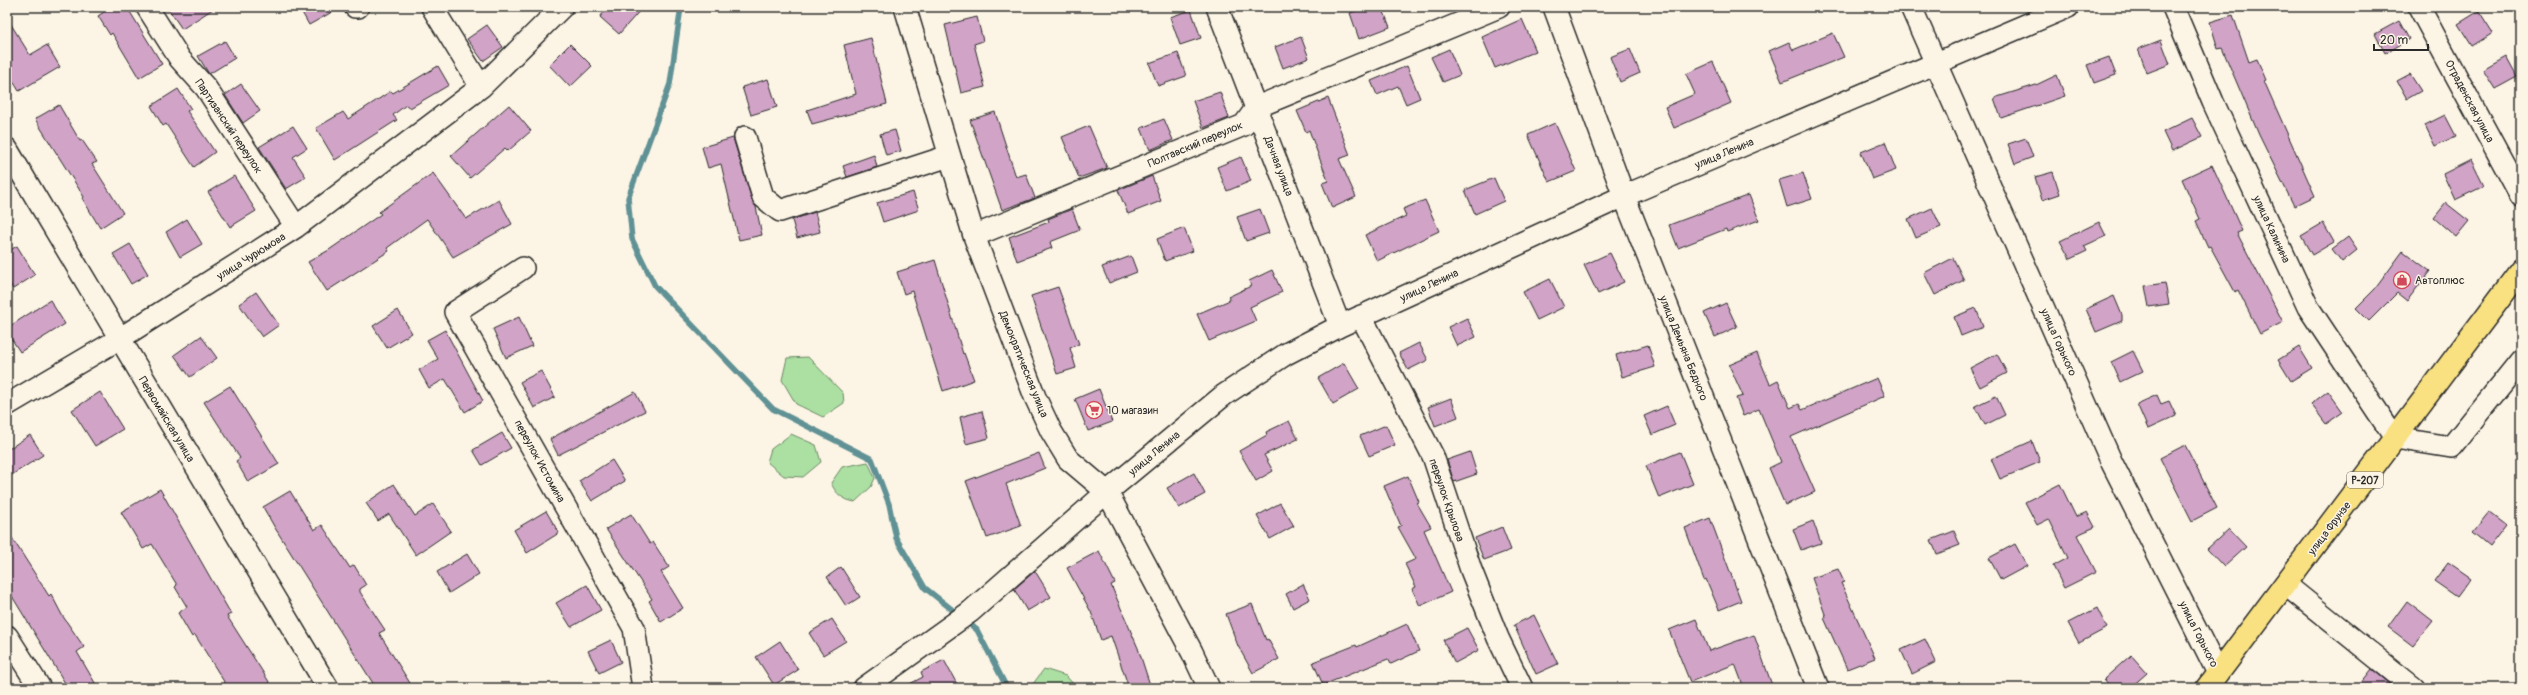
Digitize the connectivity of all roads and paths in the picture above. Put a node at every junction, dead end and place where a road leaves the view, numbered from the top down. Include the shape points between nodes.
1 (147, 7) edge
2 (355, 7) edge
3 (358, 7) edge
4 (432, 7) edge
5 (562, 7) edge
6 (905, 7) edge
7 (1217, 7) edge
8 (1499, 7) edge
9 (1554, 7) edge
10 (1911, 7) edge
11 (2068, 7) edge
12 (2173, 7) edge
13 (2419, 7) edge
14 (1937, 63) junction
15 (481, 87) junction
16 (1257, 108) junction
17 (745, 137) dead end
18 (7, 149) edge
19 (949, 156) junction
20 (1624, 196) junction
21 (2521, 196) edge
22 (296, 227) junction
23 (974, 236) junction
24 (523, 268) dead end
25 (2521, 270) edge
26 (1362, 316) junction
27 (1340, 326) junction
28 (119, 339) junction
29 (2521, 360) edge
30 (7, 405) edge
31 (2395, 438) junction
32 (1107, 492) junction
33 (2286, 585) junction
34 (7, 636) edge
35 (2212, 680) edge
36 (40, 688) edge
37 (328, 688) edge
38 (643, 688) edge
39 (864, 688) edge
40 (1208, 688) edge
41 (1522, 688) edge
42 (1818, 688) edge
43 (2414, 688) edge

1 - 22 street, Партизанский переулок via 180,59 206,88
2 - 3 street
4 - 15 street
5 - 15 street, улица Чурюмова
6 - 19 street, Демократическая улица
7 - 16 street, Дачная улица
8 - 16 street, Полтавский переулок
9 - 20 street, улица Демьяна Бедного
10 - 14 street, улица Горького
11 - 14 street, улица Ленина
12 - 31 street, улица Калинина via 2308,307
13 - 21 street, Отраденская улица
14 - 20 street, улица Ленина
14 - 35 street, улица Горького via 2112,463
15 - 22 street, улица Чурюмова
16 - 23 street, Полтавский переулок via 1244,125
16 - 27 street, Дачная улица
17 - 19 street via 763,197 780,211
18 - 28 street, Первомайская улица
19 - 23 street, Демократическая улица
20 - 26 street, улица Ленина
20 - 42 street, улица Демьяна Бедного
22 - 28 street, улица Чурюмова
23 - 32 street, Демократическая улица via 1051,431 1068,459
24 - 38 street, переулок Истомина via 455,312 634,628
25 - 31 main road, улица Фрунзе / Р-207
26 - 27 street, улица Ленина
26 - 41 street, переулок Крылова via 1433,456 1471,570 1498,638
27 - 32 street, улица Ленина via 1286,354 1224,395
28 - 30 street, улица Чурюмова
28 - 37 street, Первомайская улица
29 - 31 street via 2451,448
31 - 33 main road, улица Фрунзе / Р-207
32 - 39 street, улица Ленина via 970,612
32 - 40 street, Демократическая улица via 1192,652
33 - 35 main road, улица Фрунзе / Р-207
33 - 43 street
34 - 36 street

